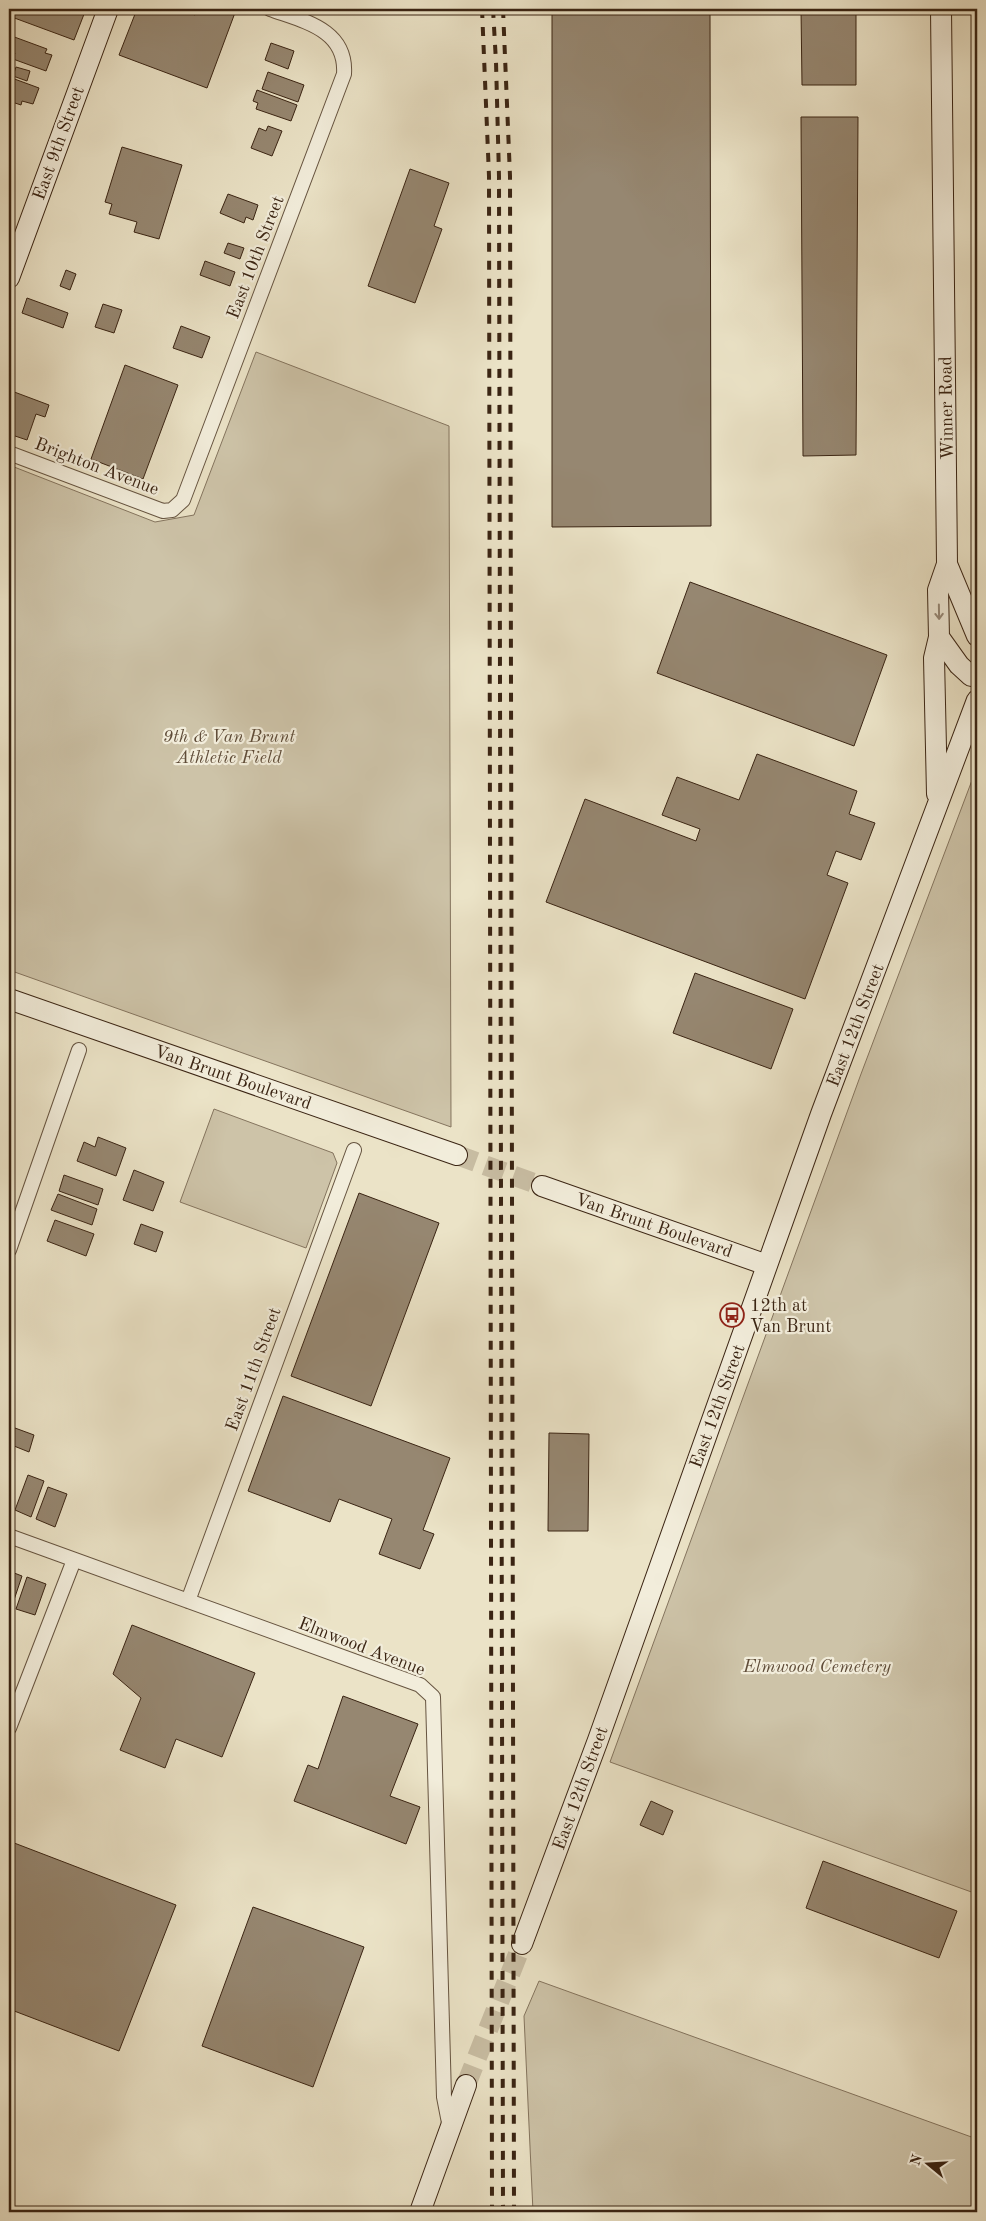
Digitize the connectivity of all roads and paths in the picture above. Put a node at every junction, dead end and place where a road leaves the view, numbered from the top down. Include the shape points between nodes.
1 (108, 9) edge
2 (270, 9) edge
3 (941, 9) edge
4 (9, 278) edge
5 (9, 453) edge
6 (172, 510) joint
7 (947, 564) junction
8 (977, 636) edge
9 (939, 637) junction
10 (977, 676) edge
11 (977, 700) edge
12 (937, 806) junction
13 (9, 999) edge
14 (80, 1050) dead end
15 (354, 1150) dead end
16 (457, 1155) tunnel mouth
17 (542, 1186) tunnel mouth
18 (9, 1250) edge
19 (767, 1265) junction
20 (9, 1536) edge
21 (74, 1560) junction
22 (188, 1601) junction
23 (9, 1728) edge
24 (522, 1944) tunnel mouth
25 (466, 2085) tunnel mouth
26 (450, 2130) junction
27 (420, 2212) edge

1 - 4 street, East 9th Street
2 - 6 street, East 10th Street via 312,24 340,47 344,64 342,83 183,500
3 - 7 street, Winner Road
5 - 6 street, Brighton Avenue via 163,511
7 - 8 street
7 -> 9 street, Winner Road via 938,590
9 - 10 street via 959,665 971,676
9 - 12 street, Winner Road via 934,658
11 - 12 street, East 12th Street
12 - 19 street, East 12th Street
13 - 16 street, Van Brunt Boulevard
14 - 18 street
15 - 22 street, East 11th Street
17 - 19 street, Van Brunt Boulevard
19 - 24 street, East 12th Street
20 - 21 street, Elmwood Avenue
21 - 22 street, Elmwood Avenue
21 - 23 street
22 - 26 street, Elmwood Avenue via 420,1685 433,1697 444,2096
25 - 26 street
26 - 27 street

